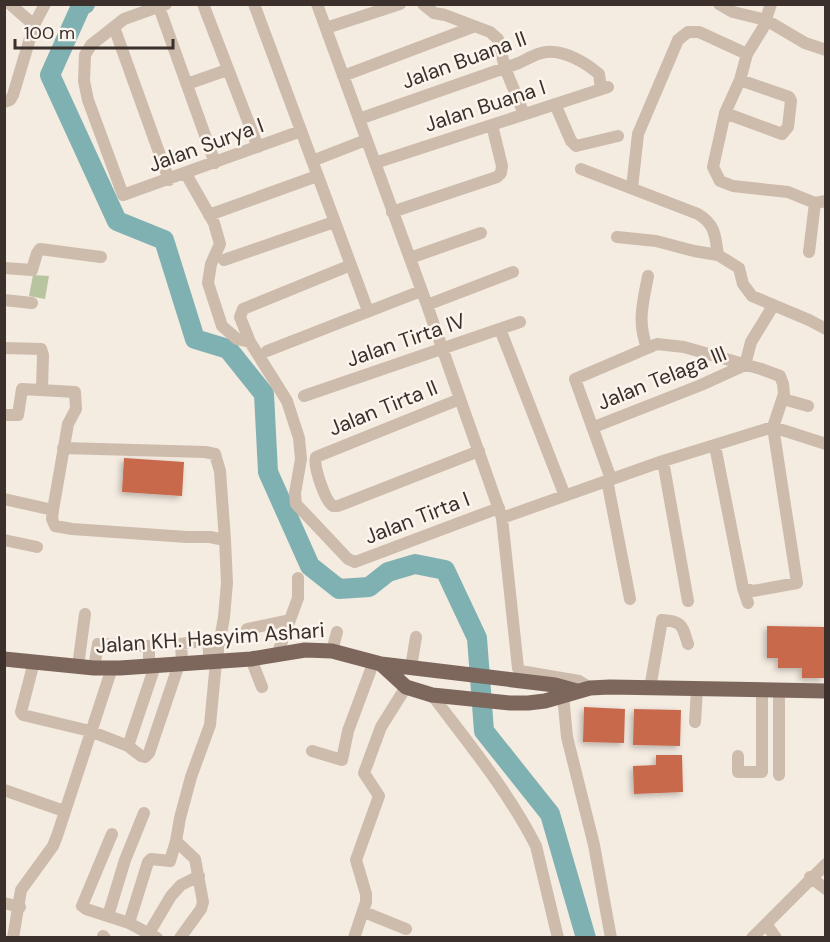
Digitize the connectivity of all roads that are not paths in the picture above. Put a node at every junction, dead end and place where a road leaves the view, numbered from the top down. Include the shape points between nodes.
1 (10, 4) edge
2 (45, 4) edge
3 (130, 4) edge
4 (203, 4) edge
5 (254, 4) edge
6 (317, 4) edge
7 (400, 4) edge
8 (423, 4) edge
9 (719, 4) edge
10 (771, 4) edge
11 (163, 6) edge
12 (766, 20) junction
13 (119, 23) junction
14 (34, 25) junction
15 (473, 27) junction
16 (326, 28) junction
17 (825, 50) edge
18 (747, 54) junction
19 (505, 68) junction
20 (227, 70) junction
21 (343, 76) junction
22 (740, 80) junction
23 (187, 84) junction
24 (604, 88) joint
25 (4, 102) edge
26 (555, 104) junction
27 (725, 113) junction
28 (524, 114) junction
29 (359, 119) junction
30 (492, 125) junction
31 (301, 131) junction
32 (618, 135) dead end
33 (366, 140) junction
34 (258, 147) junction
35 (312, 160) junction
36 (215, 163) junction
37 (375, 163) junction
38 (581, 170) dead end
39 (186, 174) junction
40 (317, 176) junction
41 (169, 180) junction
42 (632, 188) junction
43 (820, 202) edge
44 (392, 212) junction
45 (209, 215) junction
46 (334, 222) junction
47 (481, 233) dead end
48 (617, 237) dead end
49 (809, 252) dead end
50 (718, 255) junction
51 (101, 257) dead end
52 (410, 258) junction
53 (224, 260) dead end
54 (351, 265) junction
55 (4, 268) edge
56 (513, 273) dead end
57 (648, 276) dead end
58 (421, 291) junction
59 (4, 300) edge
60 (32, 303) dead end
61 (427, 305) junction
62 (773, 306) junction
63 (368, 311) junction
64 (520, 322) dead end
65 (500, 329) junction
66 (825, 329) edge
67 (250, 342) junction
68 (4, 348) edge
69 (647, 348) junction
70 (442, 349) junction
71 (267, 351) dead end
72 (745, 365) junction
73 (42, 389) junction
74 (304, 396) dead end
75 (460, 399) junction
76 (783, 399) junction
77 (808, 406) dead end
78 (4, 415) edge
79 (594, 426) junction
80 (773, 427) junction
81 (825, 444) edge
82 (715, 446) junction
83 (63, 448) junction
84 (479, 451) junction
85 (663, 461) junction
86 (609, 480) junction
87 (565, 496) junction
88 (4, 499) edge
89 (53, 510) junction
90 (500, 513) junction
91 (4, 540) edge
92 (225, 540) junction
93 (37, 547) dead end
94 (298, 578) dead end
95 (743, 588) junction
96 (630, 599) dead end
97 (688, 600) dead end
98 (748, 603) dead end
99 (85, 614) dead end
100 (290, 620) junction
101 (247, 629) dead end
102 (337, 632) dead end
103 (416, 637) dead end
104 (688, 644) dead end
105 (121, 645) junction
106 (332, 651) junction
107 (277, 655) junction
108 (4, 659) edge
109 (251, 659) junction
110 (34, 662) junction
111 (213, 662) junction
112 (378, 662) junction
113 (180, 664) junction
114 (78, 666) junction
115 (152, 666) junction
116 (411, 667) junction
117 (94, 668) junction
118 (116, 668) junction
119 (262, 687) dead end
120 (406, 687) junction
121 (650, 688) junction
122 (697, 689) junction
123 (762, 690) junction
124 (779, 690) junction
125 (825, 691) edge
126 (577, 692) junction
127 (432, 695) junction
128 (695, 722) dead end
129 (90, 731) junction
130 (128, 747) junction
131 (312, 751) dead end
132 (738, 756) dead end
133 (779, 775) dead end
134 (4, 790) edge
135 (64, 811) junction
136 (144, 813) dead end
137 (112, 834) dead end
138 (176, 841) junction
139 (825, 864) edge
140 (199, 876) junction
141 (810, 877) junction
142 (825, 890) edge
143 (4, 903) edge
144 (20, 907) junction
145 (364, 912) junction
146 (108, 916) junction
147 (129, 923) junction
148 (766, 924) junction
149 (406, 929) dead end
150 (153, 935) edge
151 (13, 938) edge
152 (180, 938) edge
153 (354, 938) edge
154 (558, 938) edge
155 (611, 938) edge
156 (752, 938) edge
157 (776, 938) edge

1 - 14 street
2 - 14 street
3 - 13 street
4 - 20 street
5 - 31 street
6 - 16 street
7 - 16 street
8 - 15 street via 434,13
9 - 12 street via 733,12
10 - 12 street
11 - 13 street
11 - 23 street
12 - 17 street
12 - 18 street
13 - 41 street
13 - 41 street, Jalan Surya I via 91,45 85,55 88,100 121,193
14 - 25 street via 13,95
15 - 19 street via 498,39
15 - 21 street
16 - 21 street
18 - 22 street
18 - 42 street via 699,32 688,32 678,40 638,134
19 - 24 street, Jalan Buana II via 544,52 565,54 591,67 599,74
19 - 28 street
19 - 29 street, Jalan Buana II
20 - 23 street
20 - 34 street
21 - 29 street
22 - 27 street
22 - 27 street via 789,97 788,127 782,134 773,132
23 - 36 street
24 - 26 street, Jalan Buana I
26 - 28 street, Jalan Buana I
26 - 32 street via 576,146
27 - 43 street via 713,167 720,182 788,192
28 - 30 street, Jalan Buana I
29 - 33 street
30 - 37 street, Jalan Buana I
30 - 44 street via 502,166 497,177
31 - 34 street, Jalan Surya I
31 - 35 street
33 - 35 street
33 - 37 street
34 - 36 street, Jalan Surya I
35 - 40 street
36 - 39 street, Jalan Surya I
37 - 44 street
38 - 42 street
39 - 41 street, Jalan Surya I
39 - 45 street
40 - 45 street
40 - 46 street
42 - 50 street via 709,220
43 - 49 street
44 - 52 street
45 - 67 street via 220,244 208,283 222,326 237,339
46 - 53 street
46 - 54 street
47 - 52 street
48 - 50 street
50 - 62 street via 739,268 742,284 752,296
51 - 55 street via 40,249 32,270
52 - 58 street
54 - 63 street
54 - 67 street via 243,309 240,317
56 - 61 street
57 - 69 street via 640,320
58 - 61 street
58 - 63 street
59 - 60 street
61 - 70 street
62 - 66 street
62 - 72 street via 751,342
63 - 71 street
64 - 65 street, Jalan Tirta IV
65 - 70 street, Jalan Tirta IV
65 - 87 street
67 - 90 street, Jalan Tirta I via 287,401 299,438 296,504 348,559 355,562
68 - 73 street via 41,349
69 - 72 street via 657,344 684,347
69 - 79 street via 575,379
70 - 74 street, Jalan Tirta IV
70 - 75 street
72 - 76 street via 780,376
72 - 79 street, Jalan Telaga III
73 - 78 street via 22,389 18,414
73 - 83 street via 73,391 76,395 76,408
75 - 84 street
75 - 84 street, Jalan Tirta II via 316,457 327,501 338,506
76 - 77 street
76 - 80 street
79 - 86 street
80 - 81 street
80 - 82 street, Jalan Tirta I
80 - 95 street via 797,583 753,591
82 - 85 street, Jalan Tirta I
82 - 95 street
83 - 89 street
83 - 92 street via 215,454 220,471
84 - 90 street
85 - 86 street, Jalan Tirta I
85 - 97 street
86 - 87 street, Jalan Tirta I
86 - 96 street
87 - 90 street, Jalan Tirta I
88 - 89 street
89 - 92 street via 52,522 58,527
90 - 126 street via 518,668 579,681
91 - 93 street
92 - 111 street via 224,617
94 - 100 street via 298,598
95 - 98 street
99 - 114 street
100 - 101 street
100 - 107 street
102 - 106 street
103 - 116 street
104 - 121 street via 682,625 662,620
105 - 115 street via 149,646
105 - 117 street via 96,644
105 - 118 street
106 - 107 main road, Jalan KH. Hasyim Ashari
106 - 112 main road, Jalan KH. Hasyim Ashari
107 - 109 main road, Jalan KH. Hasyim Ashari
108 - 110 main road, Jalan KH. Hasyim Ashari
109 - 111 main road, Jalan KH. Hasyim Ashari
109 - 119 street
110 - 114 main road, Jalan KH. Hasyim Ashari
110 - 129 street via 21,713
111 - 113 main road, Jalan KH. Hasyim Ashari
111 - 113 street via 206,640 181,644
111 - 138 street via 210,725 191,777
112 - 116 main road, Jalan KH. Hasyim Ashari
112 - 120 main road, Jalan KH. Hasyim Ashari
112 - 131 street via 348,731 342,760
113 - 115 main road, Jalan KH. Hasyim Ashari
113 - 130 street via 149,753 141,756
114 - 117 main road, Jalan KH. Hasyim Ashari
115 - 118 main road, Jalan KH. Hasyim Ashari
115 - 130 street
116 - 126 main road, Jalan KH. Hasyim Ashari via 555,685
117 - 118 main road, Jalan KH. Hasyim Ashari
118 - 129 street
120 - 127 main road, Jalan KH. Hasyim Ashari
120 - 145 street via 381,727 364,773 379,796 356,860 366,894
121 - 122 main road, Jalan KH. Hasyim Ashari
121 - 126 main road, Jalan KH. Hasyim Ashari
122 - 123 main road, Jalan KH. Hasyim Ashari
122 - 128 street
123 - 124 main road, Jalan KH. Hasyim Ashari
123 - 132 street via 762,772 738,772
124 - 125 main road, Jalan KH. Hasyim Ashari
124 - 133 street
126 - 127 main road, Jalan KH. Hasyim Ashari via 545,701 510,703
126 - 155 street via 567,737 592,834
127 - 154 street via 490,770 536,846
129 - 130 street
129 - 135 street
134 - 135 street
135 - 144 street via 53,846 21,890
136 - 146 street
137 - 146 street via 82,906
138 - 140 street via 195,859
138 - 147 street via 170,861 148,862
139 - 141 street
140 - 150 street via 181,885 171,896
140 - 152 street via 201,909
141 - 142 street
141 - 148 street
143 - 144 street
144 - 151 street
145 - 149 street
145 - 153 street
146 - 147 street
147 - 150 street
148 - 156 street
148 - 157 street

